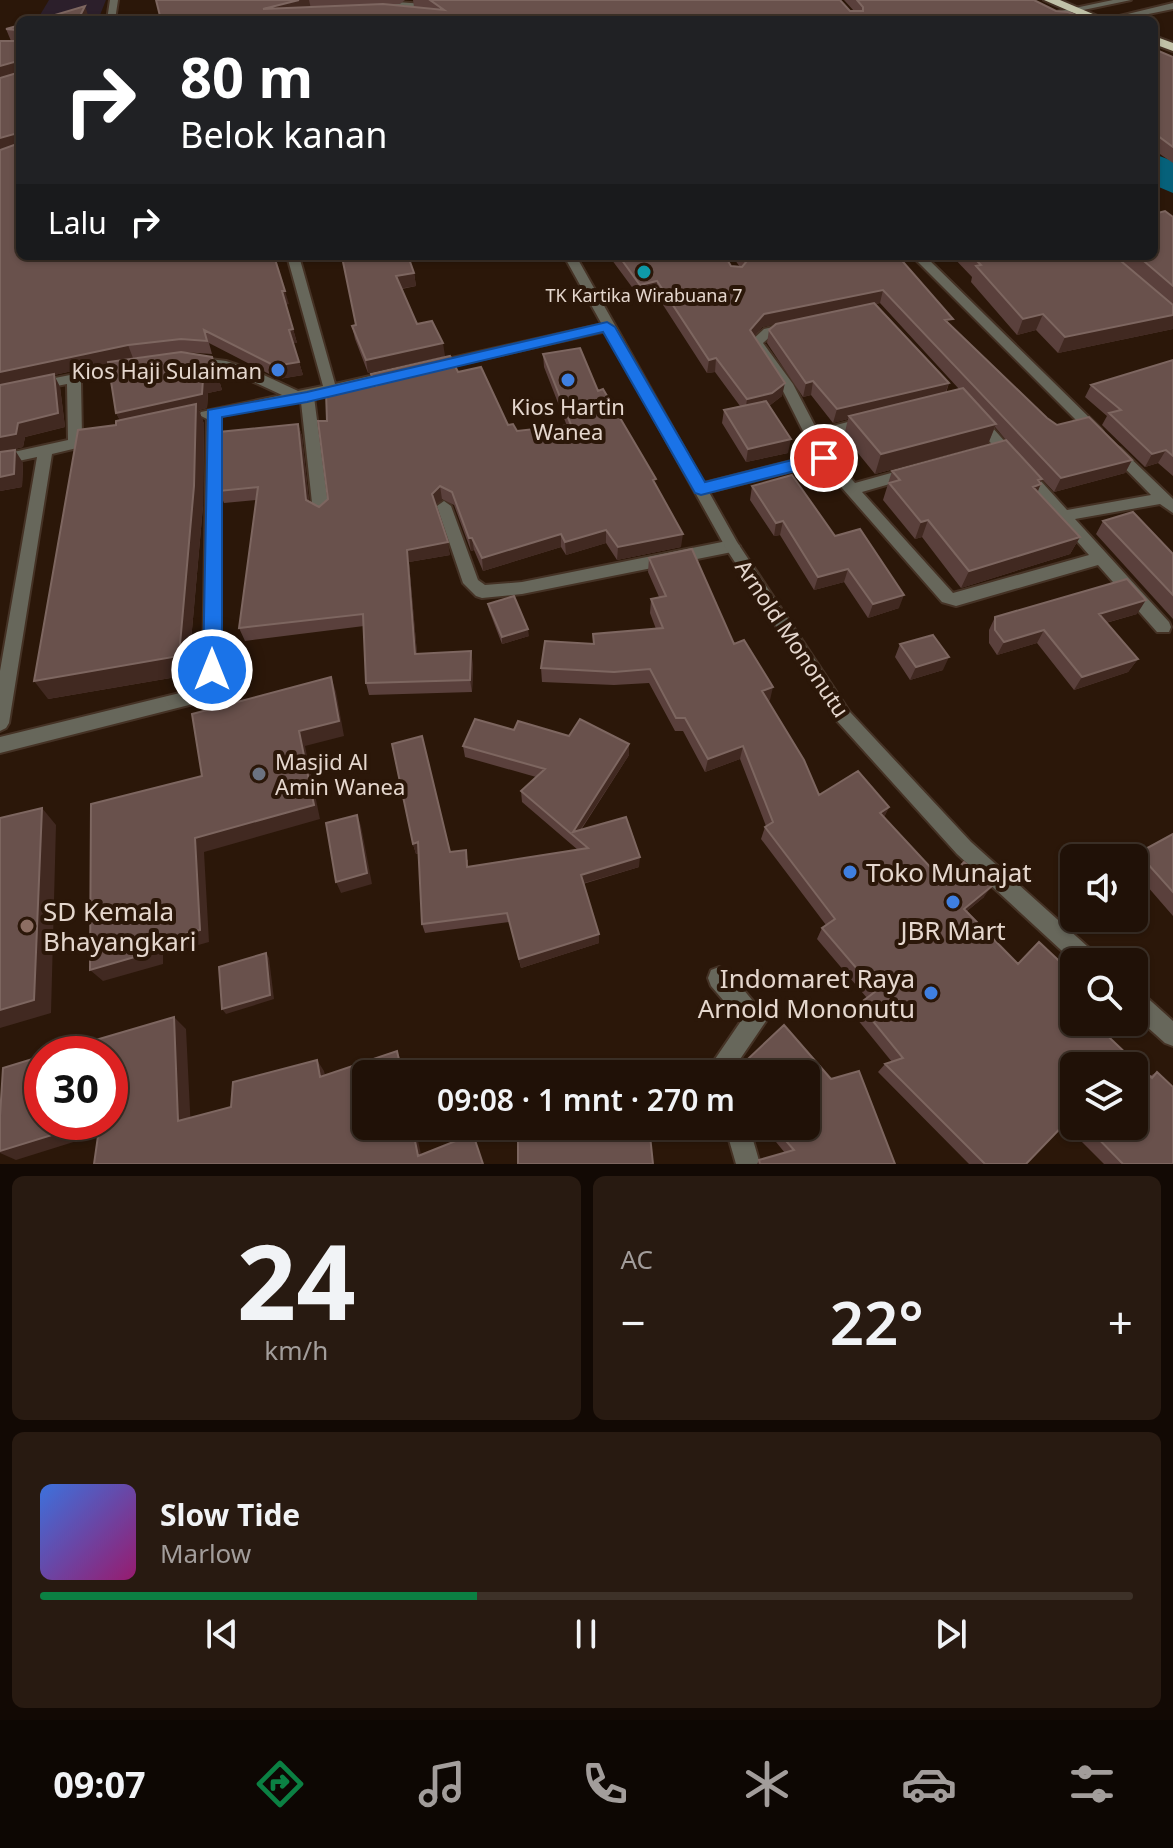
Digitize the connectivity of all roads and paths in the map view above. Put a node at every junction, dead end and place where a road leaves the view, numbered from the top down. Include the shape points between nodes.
1 (421, 0) edge
2 (1050, 0) edge
3 (1127, 0) edge
4 (407, 3) junction
5 (372, 5) edge
6 (1173, 6) edge
7 (1045, 11) edge
8 (1068, 15) edge
9 (435, 16) edge
10 (1124, 16) edge
11 (294, 260) edge
12 (572, 260) edge
13 (926, 260) edge
14 (799, 325) edge
15 (607, 327) junction
16 (183, 361) edge
17 (145, 365) edge
18 (422, 369) edge
19 (407, 372) edge
20 (74, 379) junction
21 (330, 389) junction
22 (0, 393) edge
23 (303, 397) junction
24 (969, 409) edge
25 (214, 413) junction
26 (886, 418) edge
27 (183, 420) edge
28 (813, 436) junction
29 (106, 437) edge
30 (75, 444) junction
31 (1003, 448) junction
32 (45, 450) junction
33 (985, 452) edge
34 (824, 458) junction
35 (0, 460) edge
36 (927, 468) edge
37 (701, 489) junction
38 (854, 489) junction
39 (1168, 503) edge
40 (444, 506) edge
41 (321, 512) edge
42 (1063, 516) junction
43 (732, 546) junction
44 (1100, 558) junction
45 (1163, 627) dead end
46 (0, 723) edge
47 (0, 745) edge
48 (1075, 948) edge
49 (719, 978) dead end
50 (1148, 1013) edge
51 (1173, 1035) edge
52 (726, 1060) edge
53 (741, 1140) edge
54 (748, 1164) edge

1 - 4 street
2 - 8 highway
3 - 8 street
4 - 5 street
4 - 9 street
6 - 10 street
7 - 8 highway
11 - 21 street
12 - 15 street, Arnold Mononutu
13 - 39 street
14 - 28 street via 768,332 756,342
15 - 18 street
15 - 37 street, Arnold Mononutu
16 - 23 street via 208,360 243,370
17 - 20 street
19 - 21 street
20 - 22 street
20 - 30 street
21 - 23 street
23 - 25 street
23 - 41 street
24 - 31 street
25 - 27 street
25 - 47 street via 212,670 205,686 193,697
26 - 28 street
28 - 34 street
29 - 30 street
30 - 32 street
31 - 33 street
31 - 42 street
32 - 35 street
32 - 46 street
34 - 37 street
34 - 38 street
36 - 38 street
37 - 43 street, Arnold Mononutu
38 - 44 street via 950,600
39 - 42 street
40 - 43 street via 471,583 482,592
42 - 44 street
43 - 48 street, Arnold Mononutu via 843,716 964,848
44 - 45 street
49 - 52 street via 755,1021
50 - 51 street
53 - 54 street

